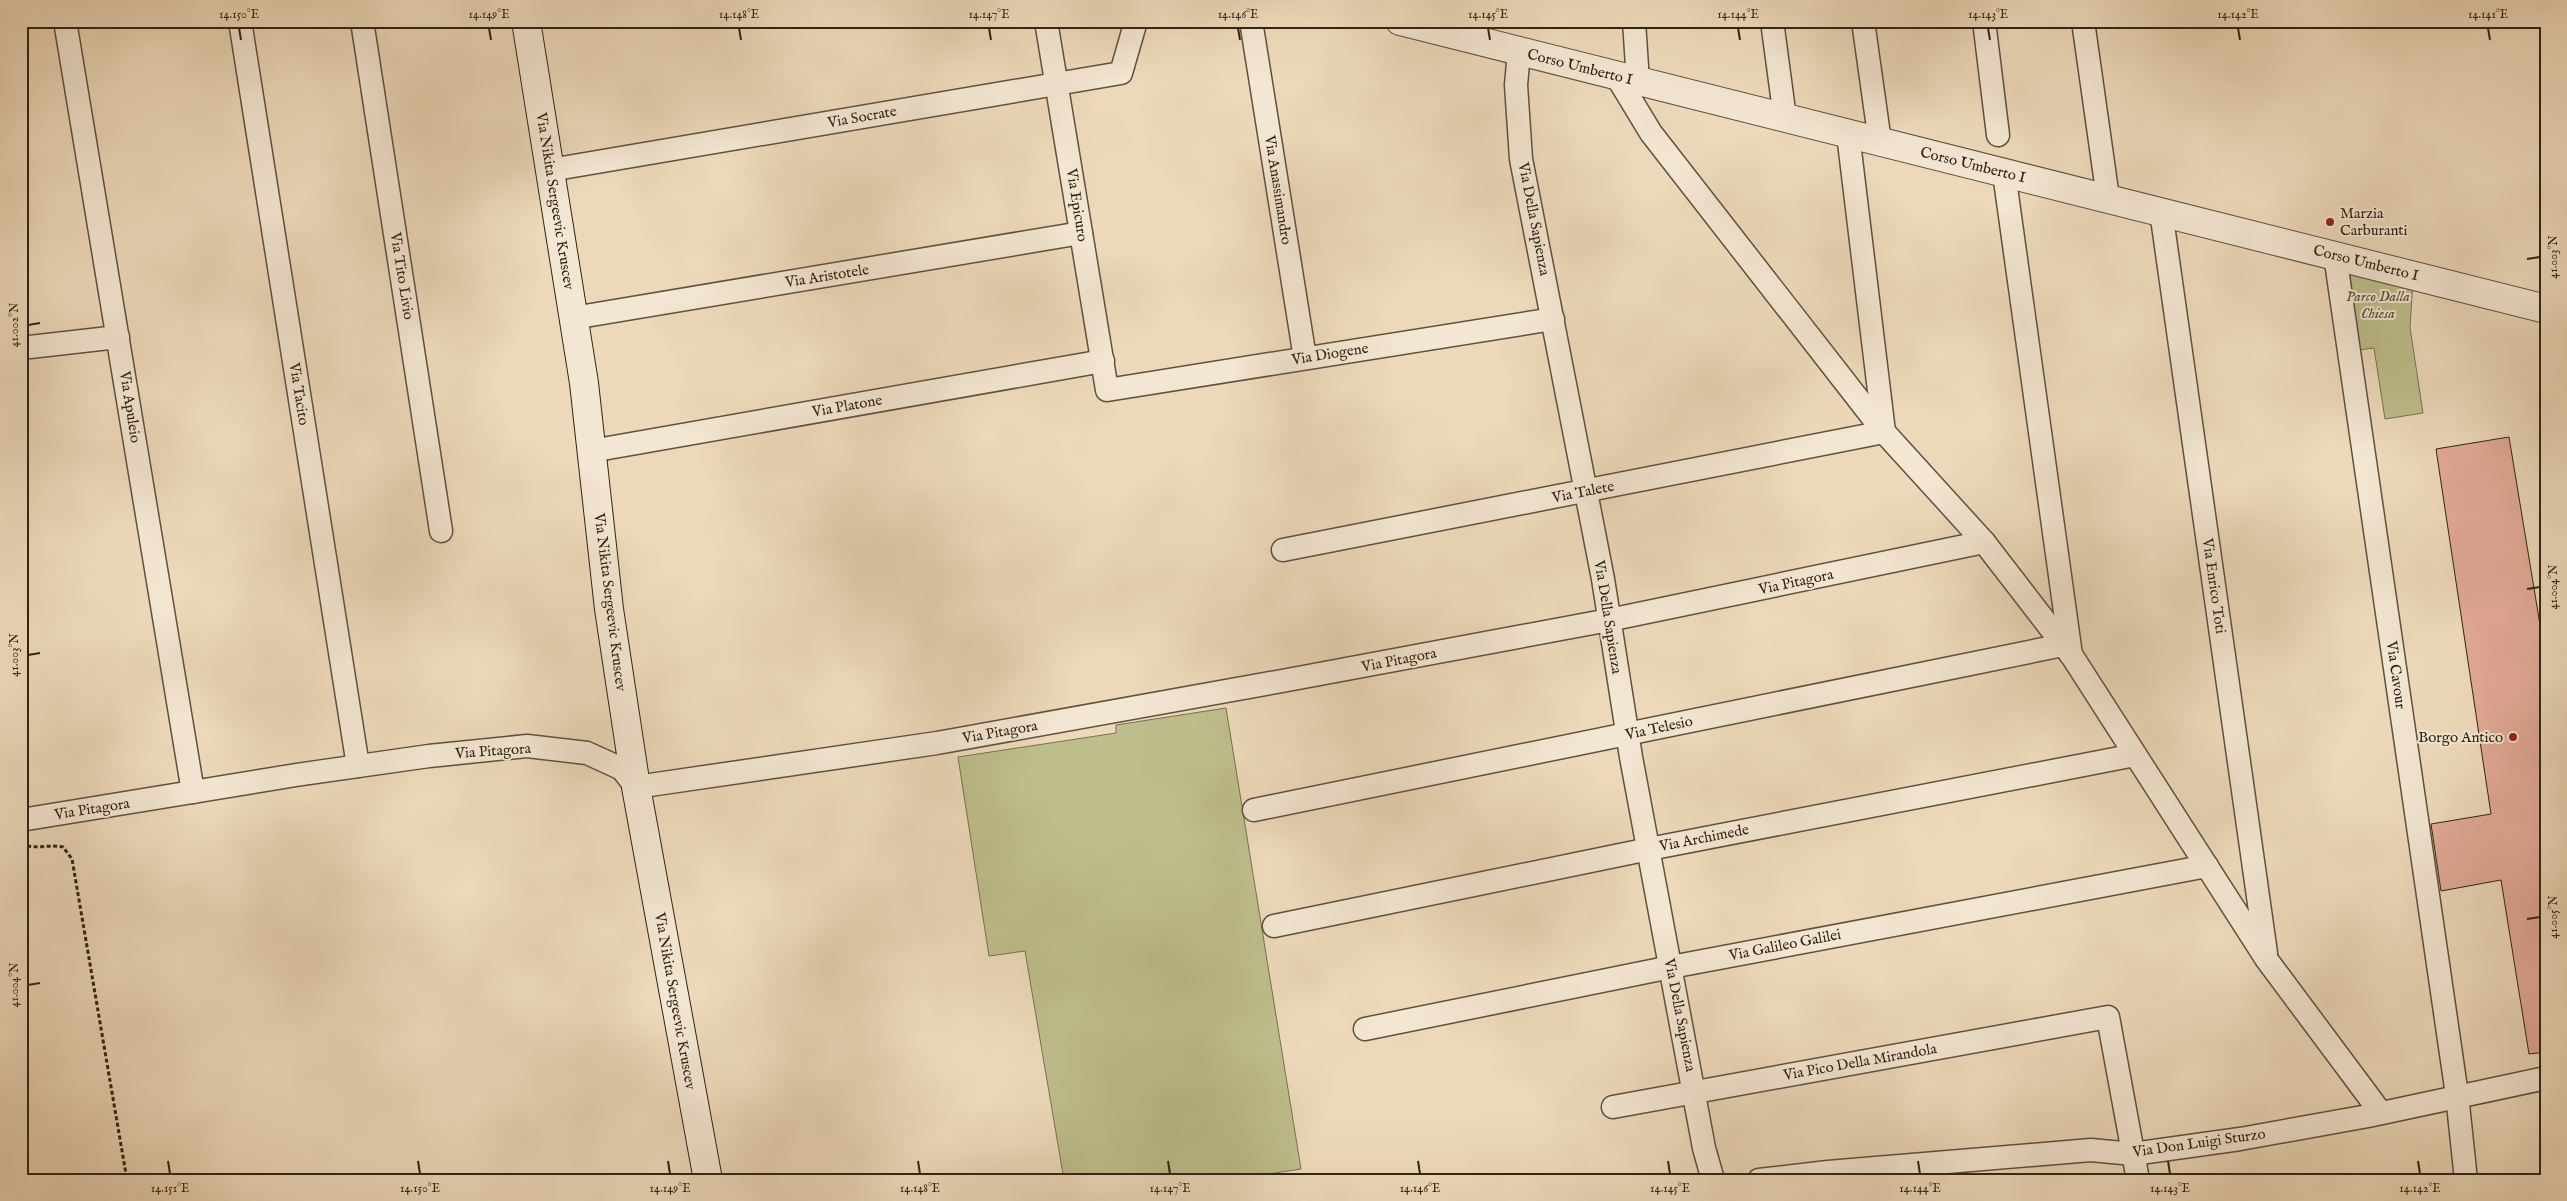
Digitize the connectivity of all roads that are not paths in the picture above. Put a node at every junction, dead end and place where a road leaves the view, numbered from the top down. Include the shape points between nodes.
1 (65, 21) edge
2 (240, 21) edge
3 (362, 21) edge
4 (526, 21) edge
5 (1046, 21) edge
6 (1136, 21) edge
7 (1251, 21) edge
8 (1400, 21) edge
9 (1634, 21) edge
10 (1772, 21) edge
11 (1864, 21) edge
12 (1984, 21) edge
13 (2083, 21) edge
14 (1447, 27) edge
15 (1519, 52) junction
16 (1628, 79) junction
17 (1056, 84) junction
18 (1786, 118) junction
19 (1848, 134) junction
20 (1998, 135) dead end
21 (1880, 142) junction
22 (550, 170) junction
23 (2004, 173) junction
24 (2108, 198) junction
25 (2161, 212) junction
26 (1081, 233) junction
27 (2335, 255) junction
28 (2546, 309) edge
29 (573, 318) junction
30 (1553, 319) junction
31 (118, 337) junction
32 (21, 348) edge
33 (1305, 358) junction
34 (1103, 361) junction
35 (1107, 390) joint
36 (1884, 432) junction
37 (591, 451) junction
38 (1586, 491) junction
39 (441, 531) dead end
40 (1984, 542) junction
41 (1283, 550) dead end
42 (1609, 620) junction
43 (2068, 651) junction
44 (1627, 734) junction
45 (2135, 755) junction
46 (358, 766) junction
47 (636, 787) junction
48 (193, 792) junction
49 (1254, 810) dead end
50 (21, 820) edge
51 (1648, 849) junction
52 (2207, 866) junction
53 (1274, 926) dead end
54 (2268, 960) junction
55 (1671, 967) junction
56 (1365, 1029) dead end
57 (2546, 1078) edge
58 (1695, 1093) junction
59 (2457, 1095) junction
60 (1613, 1107) dead end
61 (2381, 1113) junction
62 (2133, 1154) junction
63 (708, 1180) edge
64 (1713, 1180) edge
65 (1759, 1180) edge
66 (2138, 1180) edge
67 (2466, 1180) edge

1 - 31 street, Via Apuleio
2 - 46 street, Via Tacito
3 - 39 street, Via Tito Livio
4 - 22 street, Via Nikita Sergeevic Kruscev
5 - 17 street, Via Epicuro
6 - 17 street, Via Socrate via 1121,73
7 - 33 street, Via Anassimandro
8 - 14 street, Corso Umberto I
9 - 16 street
10 - 18 street
11 - 21 street
12 - 20 street
13 - 24 street
14 - 15 street, Corso Umberto I
15 - 16 street, Corso Umberto I
15 - 30 street, Via Della Sapienza via 1516,84 1521,159
16 - 18 street, Corso Umberto I
16 - 36 street via 1651,133
17 - 22 street, Via Socrate
17 - 26 street, Via Epicuro
18 - 19 street, Corso Umberto I
19 - 21 street, Corso Umberto I
19 - 36 street
21 - 23 street, Corso Umberto I
22 - 29 street, Via Nikita Sergeevic Kruscev
23 - 24 street, Corso Umberto I
23 - 43 street
24 - 25 street, Corso Umberto I
25 - 27 street, Corso Umberto I
25 - 54 street, Via Enrico Toti
26 - 29 street, Via Aristotele
26 - 34 street, Via Epicuro
27 - 28 street, Corso Umberto I
27 - 59 street, Via Cavour
29 - 37 street, Via Nikita Sergeevic Kruscev
30 - 33 street, Via Diogene
30 - 38 street, Via Della Sapienza
31 - 32 street
31 - 48 street, Via Apuleio
33 - 35 street, Via Diogene
34 - 35 street, Via Epicuro
34 - 37 street, Via Platone
36 - 38 street, Via Talete
36 - 40 street
37 - 47 street, Via Nikita Sergeevic Kruscev via 609,609
38 - 41 street, Via Talete
38 - 42 street, Via Della Sapienza
40 - 42 street, Via Pitagora
40 - 43 street
42 - 44 street, Via Della Sapienza
42 - 47 street, Via Pitagora via 937,743
43 - 44 street, Via Telesio
43 - 45 street
44 - 49 street, Via Telesio
44 - 51 street, Via Della Sapienza
45 - 51 street, Via Archimede
45 - 52 street
46 - 47 street, Via Pitagora via 527,746 587,753 622,769
46 - 48 street, Via Pitagora
47 - 63 street, Via Nikita Sergeevic Kruscev
48 - 50 street, Via Pitagora
51 - 53 street, Via Archimede
51 - 55 street, Via Della Sapienza
52 - 54 street
52 - 55 street, Via Galileo Galilei
54 - 61 street
55 - 56 street, Via Galileo Galilei
55 - 58 street, Via Della Sapienza
57 - 59 street, Via Don Luigi Sturzo
58 - 60 street, Via Pico Della Mirandola
58 - 62 street, Via Pico Della Mirandola via 2108,1017
58 - 64 street, Via Della Sapienza
59 - 61 street, Via Don Luigi Sturzo
59 - 67 street, Via Cavour
61 - 62 street, Via Don Luigi Sturzo
62 - 65 street, Via Don Luigi Sturzo via 2091,1150
62 - 66 street

